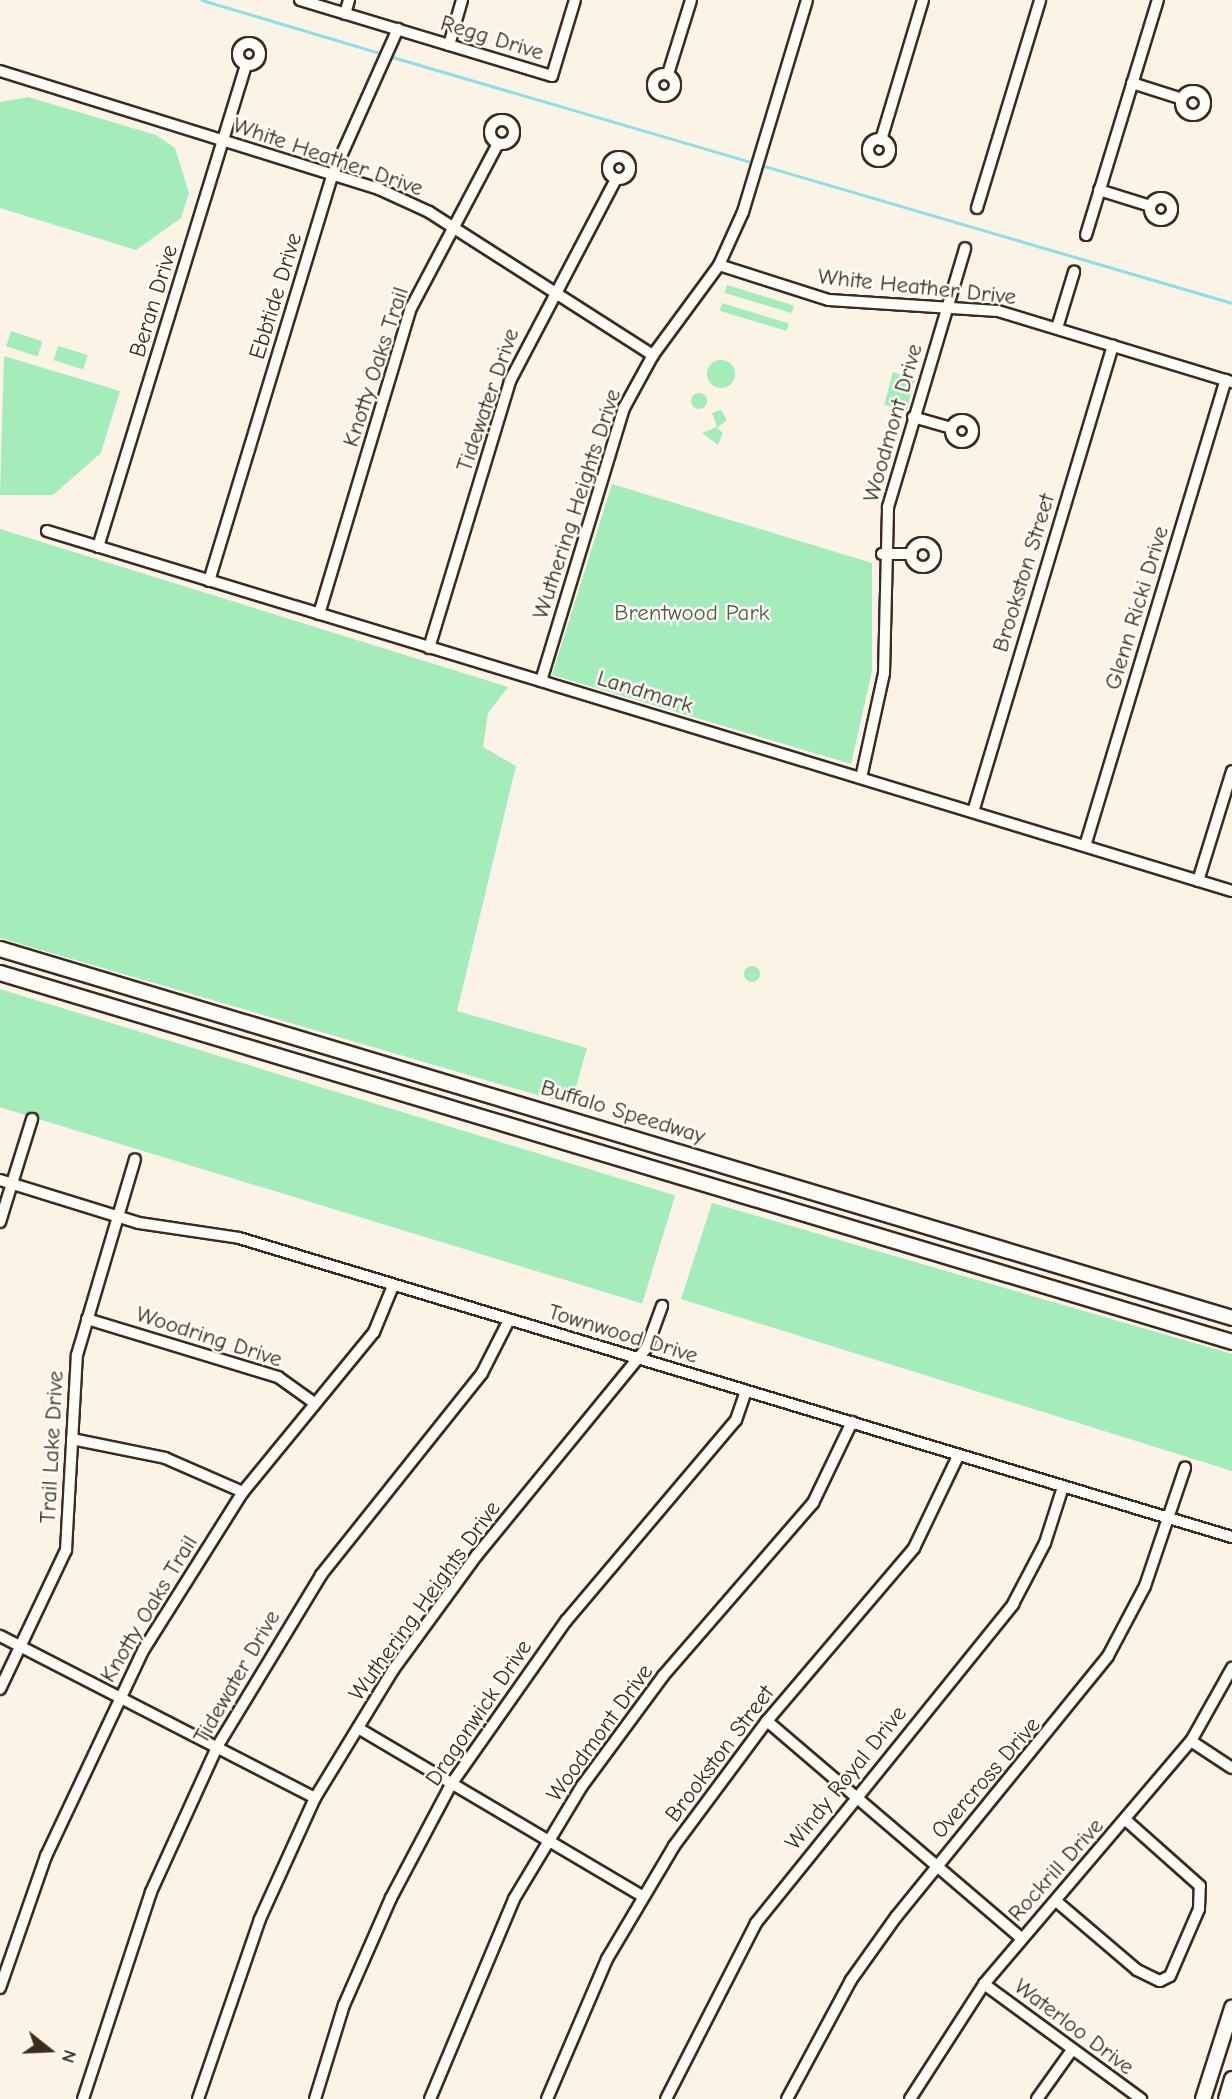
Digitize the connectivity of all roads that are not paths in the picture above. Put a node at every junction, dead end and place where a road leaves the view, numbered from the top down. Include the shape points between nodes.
1 (300, 0) edge
2 (349, 0) edge
3 (462, 0) edge
4 (575, 0) edge
5 (691, 0) edge
6 (807, 0) edge
7 (923, 0) edge
8 (1040, 0) edge
9 (1158, 0) edge
10 (345, 13) junction
11 (398, 29) junction
12 (449, 45) junction
13 (246, 65) dead end
14 (0, 71) edge
15 (668, 74) dead end
16 (1132, 83) junction
17 (1182, 99) dead end
18 (222, 140) junction
19 (881, 140) dead end
20 (498, 144) dead end
21 (333, 174) junction
22 (616, 179) dead end
23 (1099, 190) junction
24 (1150, 206) dead end
25 (977, 208) dead end
26 (455, 229) junction
27 (1086, 235) dead end
28 (965, 248) dead end
29 (719, 265) junction
30 (1074, 272) dead end
31 (553, 291) junction
32 (948, 307) junction
33 (1057, 328) junction
34 (1113, 346) junction
35 (653, 355) junction
36 (1229, 381) edge
37 (913, 417) junction
38 (951, 428) dead end
39 (47, 531) dead end
40 (98, 547) junction
41 (882, 554) junction
42 (912, 555) dead end
43 (209, 581) junction
44 (319, 614) junction
45 (429, 648) junction
46 (541, 681) junction
47 (1232, 771) edge
48 (860, 778) junction
49 (972, 812) junction
50 (1085, 846) junction
51 (1198, 881) junction
52 (1232, 891) edge
53 (0, 949) edge
54 (25, 956) junction
55 (0, 973) edge
56 (19, 978) junction
57 (200, 1007) junction
58 (193, 1031) junction
59 (344, 1051) junction
60 (337, 1074) junction
61 (482, 1094) junction
62 (476, 1116) junction
63 (32, 1119) dead end
64 (622, 1135) junction
65 (615, 1158) junction
66 (135, 1159) dead end
67 (763, 1178) junction
68 (0, 1181) edge
69 (12, 1184) junction
70 (756, 1200) junction
71 (118, 1217) junction
72 (901, 1219) junction
73 (0, 1222) edge
74 (894, 1241) junction
75 (1040, 1261) junction
76 (1034, 1282) junction
77 (393, 1286) junction
78 (1181, 1303) junction
79 (662, 1306) dead end
80 (1232, 1318) edge
81 (87, 1319) junction
82 (509, 1320) junction
83 (1174, 1324) junction
84 (1232, 1342) edge
85 (639, 1358) junction
86 (746, 1391) junction
87 (313, 1402) junction
88 (852, 1422) junction
89 (72, 1439) junction
90 (958, 1456) junction
91 (1185, 1468) dead end
92 (1063, 1487) junction
93 (243, 1492) junction
94 (1170, 1519) junction
95 (1232, 1536) edge
96 (0, 1636) edge
97 (22, 1648) junction
98 (1232, 1668) edge
99 (0, 1689) edge
100 (118, 1698) junction
101 (767, 1721) junction
102 (358, 1727) junction
103 (1191, 1741) junction
104 (217, 1747) junction
105 (1232, 1768) edge
106 (452, 1783) junction
107 (853, 1796) junction
108 (315, 1797) junction
109 (1126, 1820) junction
110 (548, 1842) junction
111 (934, 1866) junction
112 (642, 1896) junction
113 (1056, 1901) junction
114 (1021, 1938) junction
115 (984, 1984) junction
116 (0, 1987) edge
117 (1232, 2008) edge
118 (1072, 2050) junction
119 (1232, 2080) edge
120 (83, 2099) edge
121 (198, 2099) edge
122 (315, 2099) edge
123 (430, 2099) edge
124 (547, 2099) edge
125 (666, 2099) edge
126 (787, 2099) edge
127 (910, 2099) edge
128 (1037, 2099) edge
129 (1141, 2099) edge
130 (1203, 2099) edge
131 (1226, 2099) edge

1 - 10 street, Regg Drive
2 - 10 street
3 - 12 street
4 - 12 street, Regg Drive via 552,76
5 - 15 street
6 - 29 street, Wuthering Heights Drive via 753,178
7 - 19 street
8 - 25 street
9 - 16 street
10 - 11 street, Regg Drive
11 - 12 street, Regg Drive
11 - 21 street, Ebbtide Drive
13 - 18 street, Beran Drive
14 - 18 street, White Heather Drive
16 - 17 street
16 - 23 street
18 - 21 street, White Heather Drive
18 - 40 street, Beran Drive
20 - 26 street, Knotty Oaks Trail
21 - 26 street, White Heather Drive
21 - 43 street, Ebbtide Drive
22 - 31 street, Tidewater Drive
23 - 24 street
23 - 27 street
26 - 31 street, White Heather Drive
26 - 44 street, Knotty Oaks Trail via 411,308
28 - 32 street, Woodmont Drive
29 - 32 street, White Heather Drive via 829,300
29 - 35 street, Wuthering Heights Drive
30 - 33 street
31 - 35 street, White Heather Drive
31 - 45 street, Tidewater Drive via 510,381
32 - 33 street, White Heather Drive via 998,311
32 - 37 street, Woodmont Drive
33 - 34 street, White Heather Drive
34 - 36 street, White Heather Drive
34 - 49 street, Brookston Street
35 - 46 street, Wuthering Heights Drive via 618,423
36 - 50 street, Glenn Ricki Drive
37 - 38 street
37 - 41 street, Woodmont Drive via 893,480
39 - 40 street, Landmark
40 - 43 street, Landmark
41 - 42 street
41 - 48 street, Woodmont Drive via 884,673
43 - 44 street, Landmark
44 - 45 street, Landmark
45 - 46 street, Landmark
46 - 48 street, Landmark
47 - 51 street
48 - 49 street, Landmark
49 - 50 street, Landmark
50 - 51 street, Landmark
51 - 52 street, Landmark
53 - 54 main road, Buffalo Speedway
54 - 56 main road
54 - 57 main road, Buffalo Speedway
55 - 56 main road, Buffalo Speedway
56 - 58 main road, Buffalo Speedway
57 - 58 main road
57 - 59 main road, Buffalo Speedway
58 - 60 main road, Buffalo Speedway
59 - 60 main road
59 - 61 main road, Buffalo Speedway
60 - 62 main road, Buffalo Speedway
61 - 62 main road
61 - 64 main road, Buffalo Speedway
62 - 65 main road, Buffalo Speedway
63 - 69 street
64 - 65 main road
64 - 67 main road, Buffalo Speedway
65 - 70 main road, Buffalo Speedway
66 - 71 street, Trail Lake Drive
67 - 70 main road
67 - 72 main road, Buffalo Speedway
68 - 69 street, Townwood Drive
69 - 71 street, Townwood Drive
69 - 73 street
70 - 74 main road, Buffalo Speedway
71 - 77 street, Townwood Drive via 203,1228
71 - 81 street, Trail Lake Drive
72 - 74 main road
72 - 75 main road, Buffalo Speedway
74 - 76 main road, Buffalo Speedway
75 - 76 main road
75 - 78 main road, Buffalo Speedway
76 - 83 main road, Buffalo Speedway
77 - 82 street, Townwood Drive
77 - 87 street, Knotty Oaks Trail via 374,1332
78 - 80 main road, Buffalo Speedway
78 - 83 main road
79 - 85 street, Wuthering Heights Drive
81 - 87 street, Woodring Drive via 278,1377
81 - 89 street, Trail Lake Drive via 70,1399
82 - 85 street, Townwood Drive
82 - 104 street, Tidewater Drive via 482,1373 321,1575
83 - 84 main road, Buffalo Speedway
85 - 86 street, Townwood Drive
85 - 102 street, Wuthering Heights Drive via 477,1555
86 - 88 street, Townwood Drive
86 - 106 street, Dragonwick Drive via 736,1420 566,1621
87 - 93 street, Knotty Oaks Trail
88 - 90 street, Townwood Drive
88 - 110 street, Woodmont Drive via 813,1503 629,1718
89 - 93 street via 165,1458
89 - 97 street, Trail Lake Drive via 66,1550
90 - 92 street, Townwood Drive
90 - 101 street, Brookston Street via 914,1548
91 - 94 street, Overcross Drive
92 - 94 street, Townwood Drive
92 - 107 street, Windy Royal Drive via 1045,1543 1013,1604
93 - 100 street, Knotty Oaks Trail
94 - 95 street, Townwood Drive
94 - 111 street, Overcross Drive via 1129,1619 1087,1688
96 - 97 street
97 - 99 street, Trail Lake Drive
97 - 100 street
98 - 103 street, Rockrill Drive
100 - 104 street
100 - 116 street, Knotty Oaks Trail via 46,1856
101 - 107 street
101 - 112 street, Brookston Street
102 - 106 street
102 - 108 street, Wuthering Heights Drive
103 - 105 street
103 - 109 street, Rockrill Drive
104 - 108 street
104 - 120 street, Tidewater Drive via 151,1892
106 - 110 street
106 - 122 street, Dragonwick Drive via 386,1910 344,2005
107 - 111 street
107 - 125 street, Windy Royal Drive via 756,1923
108 - 121 street, Wuthering Heights Drive via 260,1919
109 - 113 street, Rockrill Drive
109 - 113 street via 1200,1886 1190,1933 1170,1976 1151,1979
110 - 112 street
110 - 123 street, Woodmont Drive via 473,1984
111 - 114 street
111 - 126 street, Overcross Drive via 851,1980
112 - 124 street, Brookston Street via 573,2029
113 - 114 street, Rockrill Drive
114 - 115 street, Rockrill Drive
115 - 118 street, Waterloo Drive
115 - 127 street, Rockrill Drive
117 - 130 main road
118 - 128 street
118 - 129 street, Waterloo Drive
119 - 131 main road

